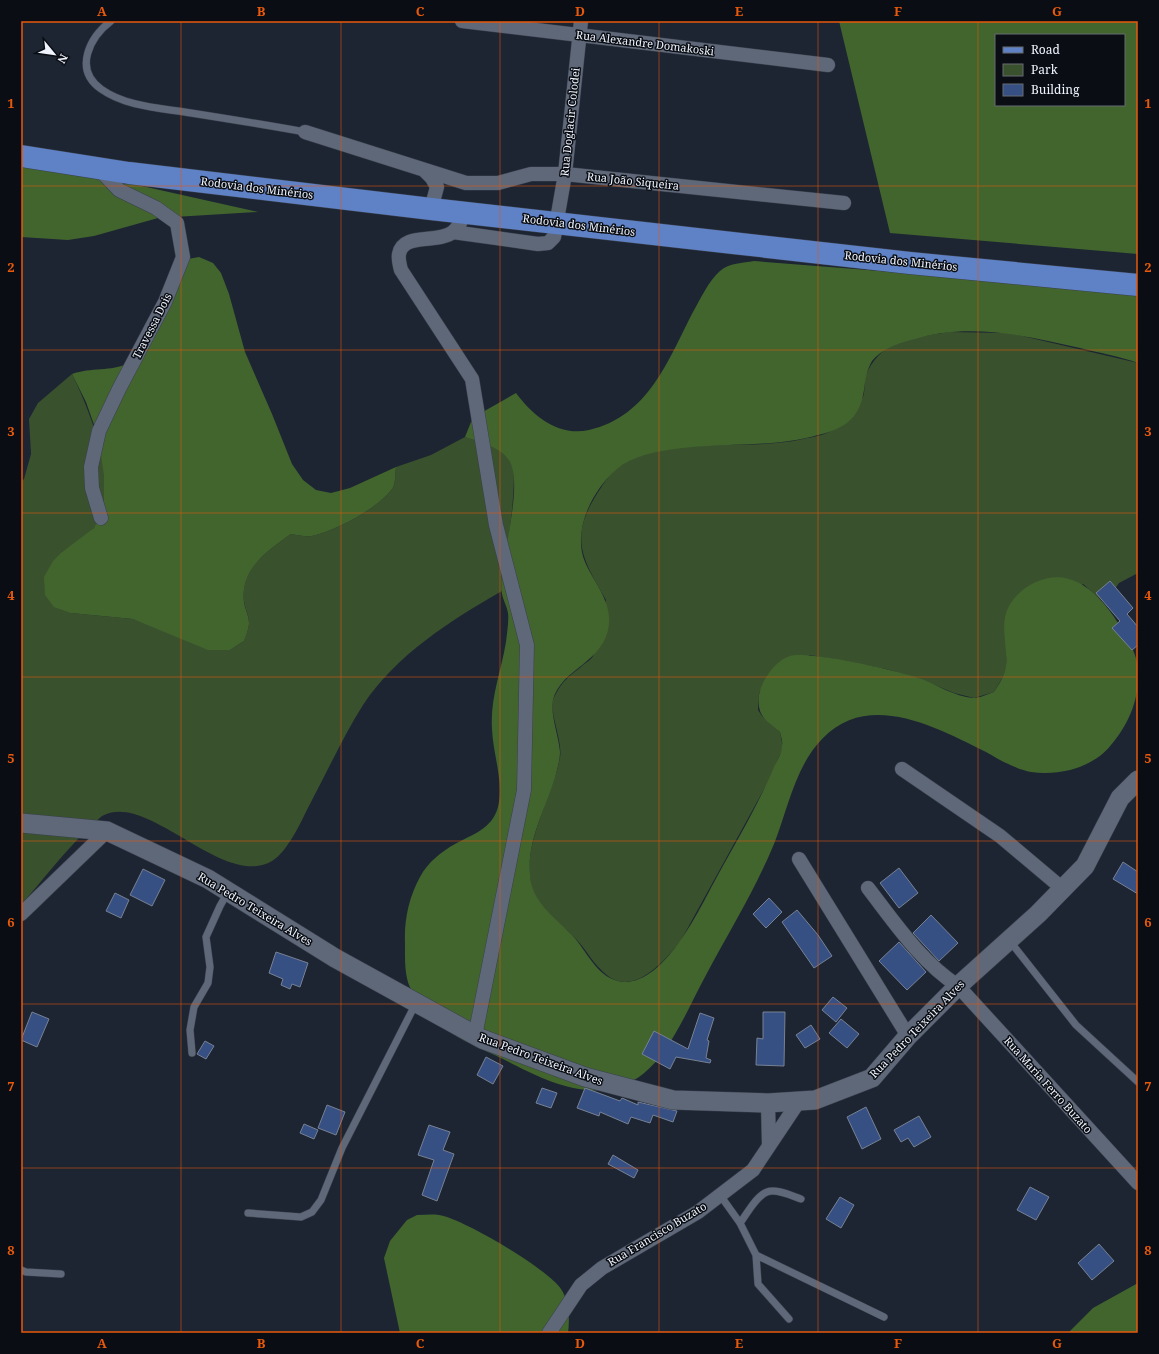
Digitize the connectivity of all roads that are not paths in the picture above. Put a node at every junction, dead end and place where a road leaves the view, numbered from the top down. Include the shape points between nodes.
1 (111, 21) edge
2 (462, 21) edge
3 (580, 28) edge
4 (828, 65) dead end
5 (305, 132) joint
6 (21, 156) edge
7 (98, 168) junction
8 (425, 171) junction
9 (565, 174) junction
10 (844, 203) dead end
11 (431, 208) junction
12 (466, 211) junction
13 (557, 222) junction
14 (453, 232) junction
15 (1138, 285) edge
16 (101, 518) dead end
17 (902, 769) dead end
18 (1138, 780) edge
19 (21, 823) edge
20 (107, 831) junction
21 (800, 859) dead end
22 (868, 888) dead end
23 (1063, 888) junction
24 (228, 892) junction
25 (21, 914) edge
26 (1009, 940) junction
27 (958, 986) junction
28 (416, 1003) junction
29 (476, 1036) junction
30 (908, 1036) junction
31 (192, 1054) dead end
32 (1138, 1082) edge
33 (799, 1101) junction
34 (768, 1103) junction
35 (769, 1146) junction
36 (1138, 1182) edge
37 (720, 1195) junction
38 (801, 1199) dead end
39 (248, 1213) dead end
40 (740, 1223) junction
41 (756, 1255) junction
42 (21, 1270) edge
43 (61, 1274) dead end
44 (884, 1317) dead end
45 (789, 1319) dead end
46 (549, 1333) edge

1 - 5 lane via 91,42 86,59 88,74 100,89 128,102
2 - 3 street, Rua Alexandre Domakoski
3 - 4 street, Rua Alexandre Domakoski
3 - 9 street, Rua Doglacir Colodei
5 - 8 street, Rua João Siqueira
6 - 7 main road, Rodovia dos Minérios
7 - 11 main road, Rodovia dos Minérios
7 - 16 street, Travessa Dois via 119,190 156,208 177,222 183,257 165,302 99,431 91,467 92,488
8 - 9 street, Rua João Siqueira via 466,183 498,183 531,174
8 - 11 street via 437,187
9 - 10 street, Rua João Siqueira
9 - 13 street, Rua Doglacir Colodei
11 - 12 main road, Rodovia dos Minérios
12 - 13 main road, Rodovia dos Minérios
12 - 14 street
13 - 14 street, Rua Doglacir Colodei via 554,237 548,243
13 - 15 main road, Rodovia dos Minérios via 910,263
14 - 29 street via 439,239 413,240 405,244 399,254 401,270 472,379 496,525 527,645 524,790
17 - 23 street via 1000,836
18 - 23 street, Rua Pedro Teixeira Alves via 1120,798 1085,866
19 - 20 street, Rua Pedro Teixeira Alves
20 - 24 street, Rua Pedro Teixeira Alves via 208,879
20 - 25 street
21 - 30 street
22 - 27 street, Rua Maria Ferro Buzato via 908,940 942,976
23 - 26 street, Rua Pedro Teixeira Alves
24 - 28 street, Rua Pedro Teixeira Alves via 335,958
24 - 31 lane via 206,937 210,966 208,983 194,1007 190,1030
26 - 27 street, Rua Pedro Teixeira Alves
26 - 32 lane via 1076,1024
27 - 30 street, Rua Pedro Teixeira Alves
27 - 36 street, Rua Maria Ferro Buzato
28 - 29 street, Rua Pedro Teixeira Alves
28 - 39 lane via 342,1148 321,1200 312,1212 301,1217
29 - 34 street, Rua Pedro Teixeira Alves via 585,1077 673,1100
30 - 33 street, Rua Pedro Teixeira Alves via 872,1078 815,1100
33 - 34 street, Rua Pedro Teixeira Alves
33 - 35 street, Rua Francisco Buzato
34 - 35 street
35 - 37 street, Rua Francisco Buzato via 753,1170
37 - 40 lane
37 - 46 street, Rua Francisco Buzato via 698,1212 602,1268 581,1285
38 - 40 lane via 775,1191 767,1192 758,1199
40 - 41 lane
41 - 44 lane
41 - 45 lane via 758,1284
42 - 43 lane

